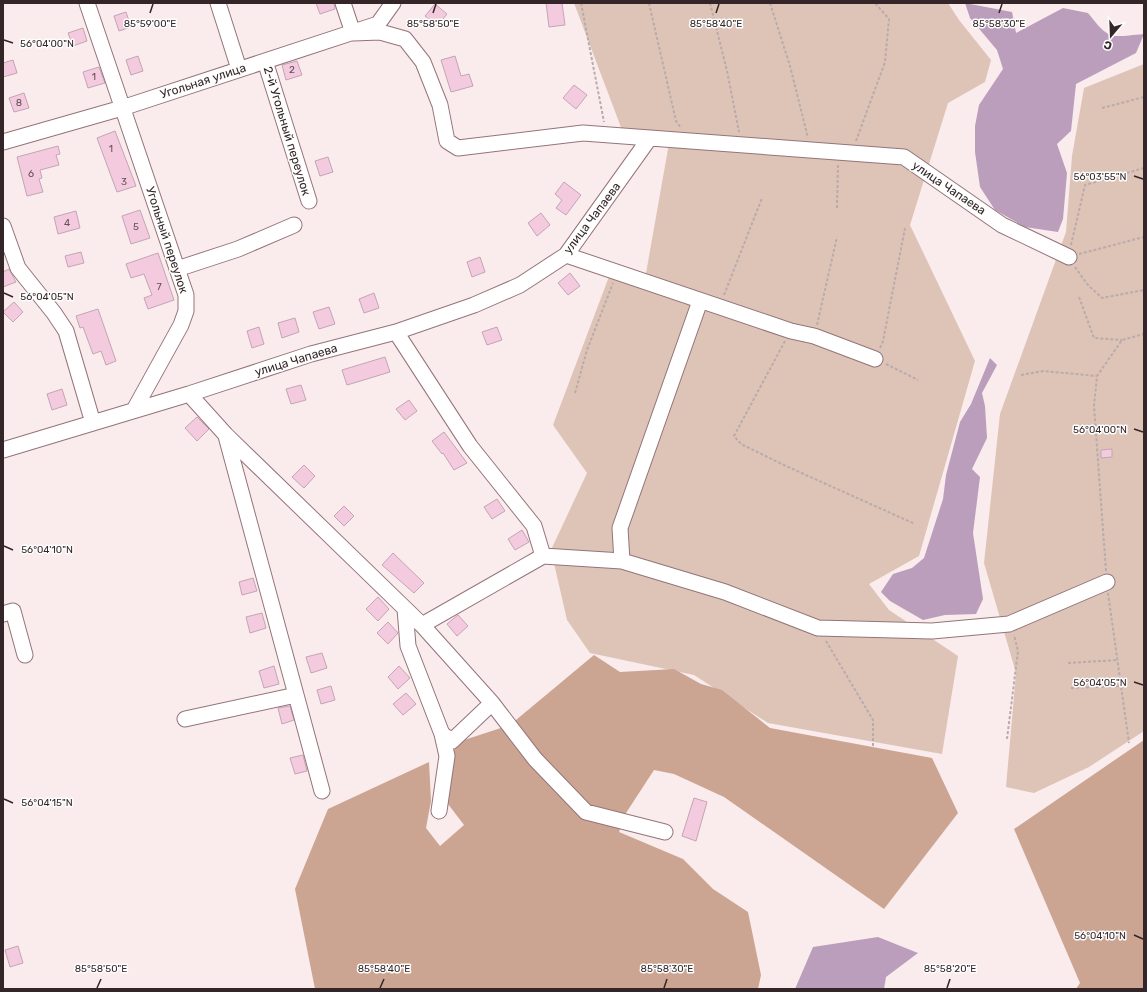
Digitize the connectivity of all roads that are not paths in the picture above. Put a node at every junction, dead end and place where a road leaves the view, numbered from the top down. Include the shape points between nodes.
1 (88, 3) edge
2 (218, 3) edge
3 (343, 3) edge
4 (393, 3) edge
5 (353, 33) junction
6 (265, 61) junction
7 (239, 69) junction
8 (122, 108) junction
9 (649, 139) junction
10 (3, 142) edge
11 (309, 201) dead end
12 (294, 225) dead end
13 (3, 226) edge
14 (566, 255) junction
15 (1068, 257) road end
16 (177, 269) junction
17 (700, 302) junction
18 (396, 332) junction
19 (875, 359) road end
20 (189, 394) junction
21 (134, 410) junction
22 (94, 423) junction
23 (226, 435) junction
24 (3, 450) edge
25 (543, 556) junction
26 (622, 560) junction
27 (1107, 582) road end
28 (405, 609) junction
29 (3, 614) edge
30 (422, 625) junction
31 (25, 655) dead end
32 (296, 695) junction
33 (492, 703) junction
34 (185, 719) dead end
35 (442, 734) junction
36 (322, 791) dead end
37 (439, 811) dead end
38 (666, 832) dead end

1 - 8 street, Угольный переулок
2 - 7 street
3 - 5 street
4 - 5 street, Угольная улица via 378,24
5 - 6 street, Угольная улица
5 - 9 street via 380,32 405,39 423,62 440,105 447,141 458,148 583,133
6 - 7 street, Угольная улица
6 - 11 street, 2-й Угольный переулок
7 - 8 street, Угольная улица
8 - 10 street, Угольная улица
8 - 16 street, Угольный переулок
9 - 14 street, улица Чапаева
9 - 15 street, улица Чапаева via 904,157 1002,224
12 - 16 street via 238,249
13 - 22 street via 18,268 66,331
14 - 17 street
14 - 18 street, улица Чапаева via 520,285 474,305
16 - 21 street, Угольный переулок via 186,296 184,318
17 - 19 street via 814,336
17 - 26 street via 620,528
18 - 20 street, улица Чапаева via 311,354
18 - 25 street via 470,446 534,526
20 - 21 street, улица Чапаева
20 - 23 street
21 - 22 street, улица Чапаева
22 - 24 street, улица Чапаева
23 - 28 street
23 - 32 street
25 - 26 street
25 - 30 street
26 - 27 street via 725,592 818,628 932,631 1012,623
28 - 30 street
28 - 35 street via 408,646
29 - 31 street via 13,611
30 - 33 street
32 - 34 street
32 - 36 street
33 - 35 street via 452,741
33 - 38 street via 534,759 586,812
35 - 37 street via 447,756

